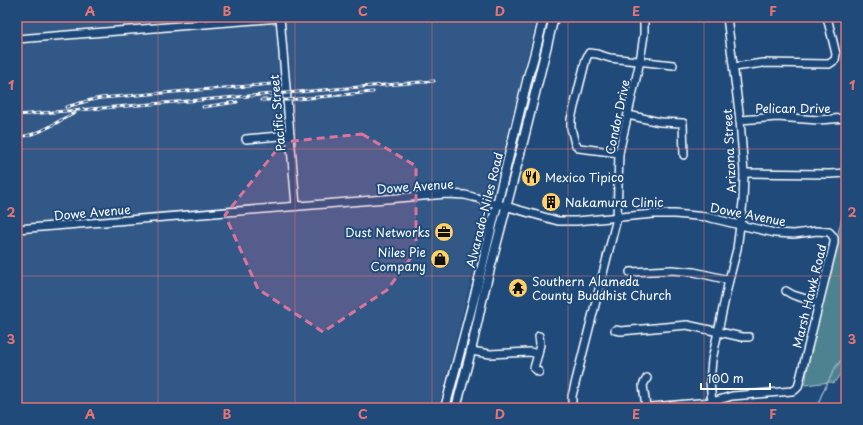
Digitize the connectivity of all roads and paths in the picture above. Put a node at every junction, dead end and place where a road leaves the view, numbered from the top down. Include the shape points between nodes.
1 (280, 17) edge
2 (544, 17) edge
3 (554, 17) edge
4 (644, 17) edge
5 (727, 17) edge
6 (827, 17) edge
7 (17, 39) edge
8 (640, 61) junction
9 (674, 65) dead end
10 (734, 67) junction
11 (628, 115) junction
12 (846, 118) edge
13 (740, 120) junction
14 (290, 135) junction
15 (246, 139) dead end
16 (619, 153) junction
17 (684, 155) dead end
18 (744, 173) junction
19 (846, 173) edge
20 (498, 204) junction
21 (296, 206) junction
22 (506, 207) junction
23 (617, 218) junction
24 (740, 226) junction
25 (17, 229) edge
26 (832, 235) joint
27 (630, 272) dead end
28 (729, 280) junction
29 (786, 291) dead end
30 (819, 303) junction
31 (615, 330) dead end
32 (718, 332) junction
33 (539, 336) dead end
34 (749, 337) dead end
35 (471, 351) junction
36 (538, 354) junction
37 (539, 372) dead end
38 (647, 378) dead end
39 (712, 402) junction
40 (445, 408) edge
41 (456, 408) edge
42 (572, 408) edge
43 (642, 408) edge

1 - 7 street
1 - 14 street, Pacific Street
2 - 20 main road, Alvarado-Niles Road
3 - 22 main road, Alvarado-Niles Road
4 - 8 street, Condor Drive
5 - 10 street, Arizona Street
6 - 10 street via 836,54 835,60 829,64 763,63
8 - 9 street
8 - 11 street, Condor Drive
8 - 16 street via 589,53 571,119 574,144 579,148
10 - 13 street, Arizona Street
11 - 16 street, Condor Drive
11 - 17 street via 660,122 683,123
12 - 13 street, Pelican Drive via 818,120 777,117
13 - 18 street, Arizona Street
14 - 15 street
14 - 21 street, Pacific Street
16 - 23 street, Condor Drive
18 - 19 street
18 - 24 street, Arizona Street
20 - 21 street, Dowe Avenue via 465,195 447,194
20 - 22 street, Dowe Avenue
20 - 40 main road, Alvarado-Niles Road
21 - 25 street, Dowe Avenue
22 - 23 street, Dowe Avenue via 558,221
22 - 35 main road, Alvarado-Niles Road
23 - 24 street, Dowe Avenue via 675,214 707,217
23 - 42 street, Condor Drive via 572,396
24 - 26 street, Dowe Avenue via 783,234 822,231
24 - 28 street, Arizona Street
26 - 30 street, Marsh Hawk Road via 834,243
27 - 28 street via 672,270
28 - 32 street, Arizona Street
29 - 30 street
30 - 39 street, Marsh Hawk Road via 798,387 795,390 732,396
31 - 32 street via 687,325
32 - 34 street
32 - 39 street, Arizona Street via 710,382
33 - 36 street
35 - 36 street via 490,354
35 - 41 main road, Alvarado-Niles Road
36 - 37 street via 534,368
38 - 43 street
39 - 43 street

